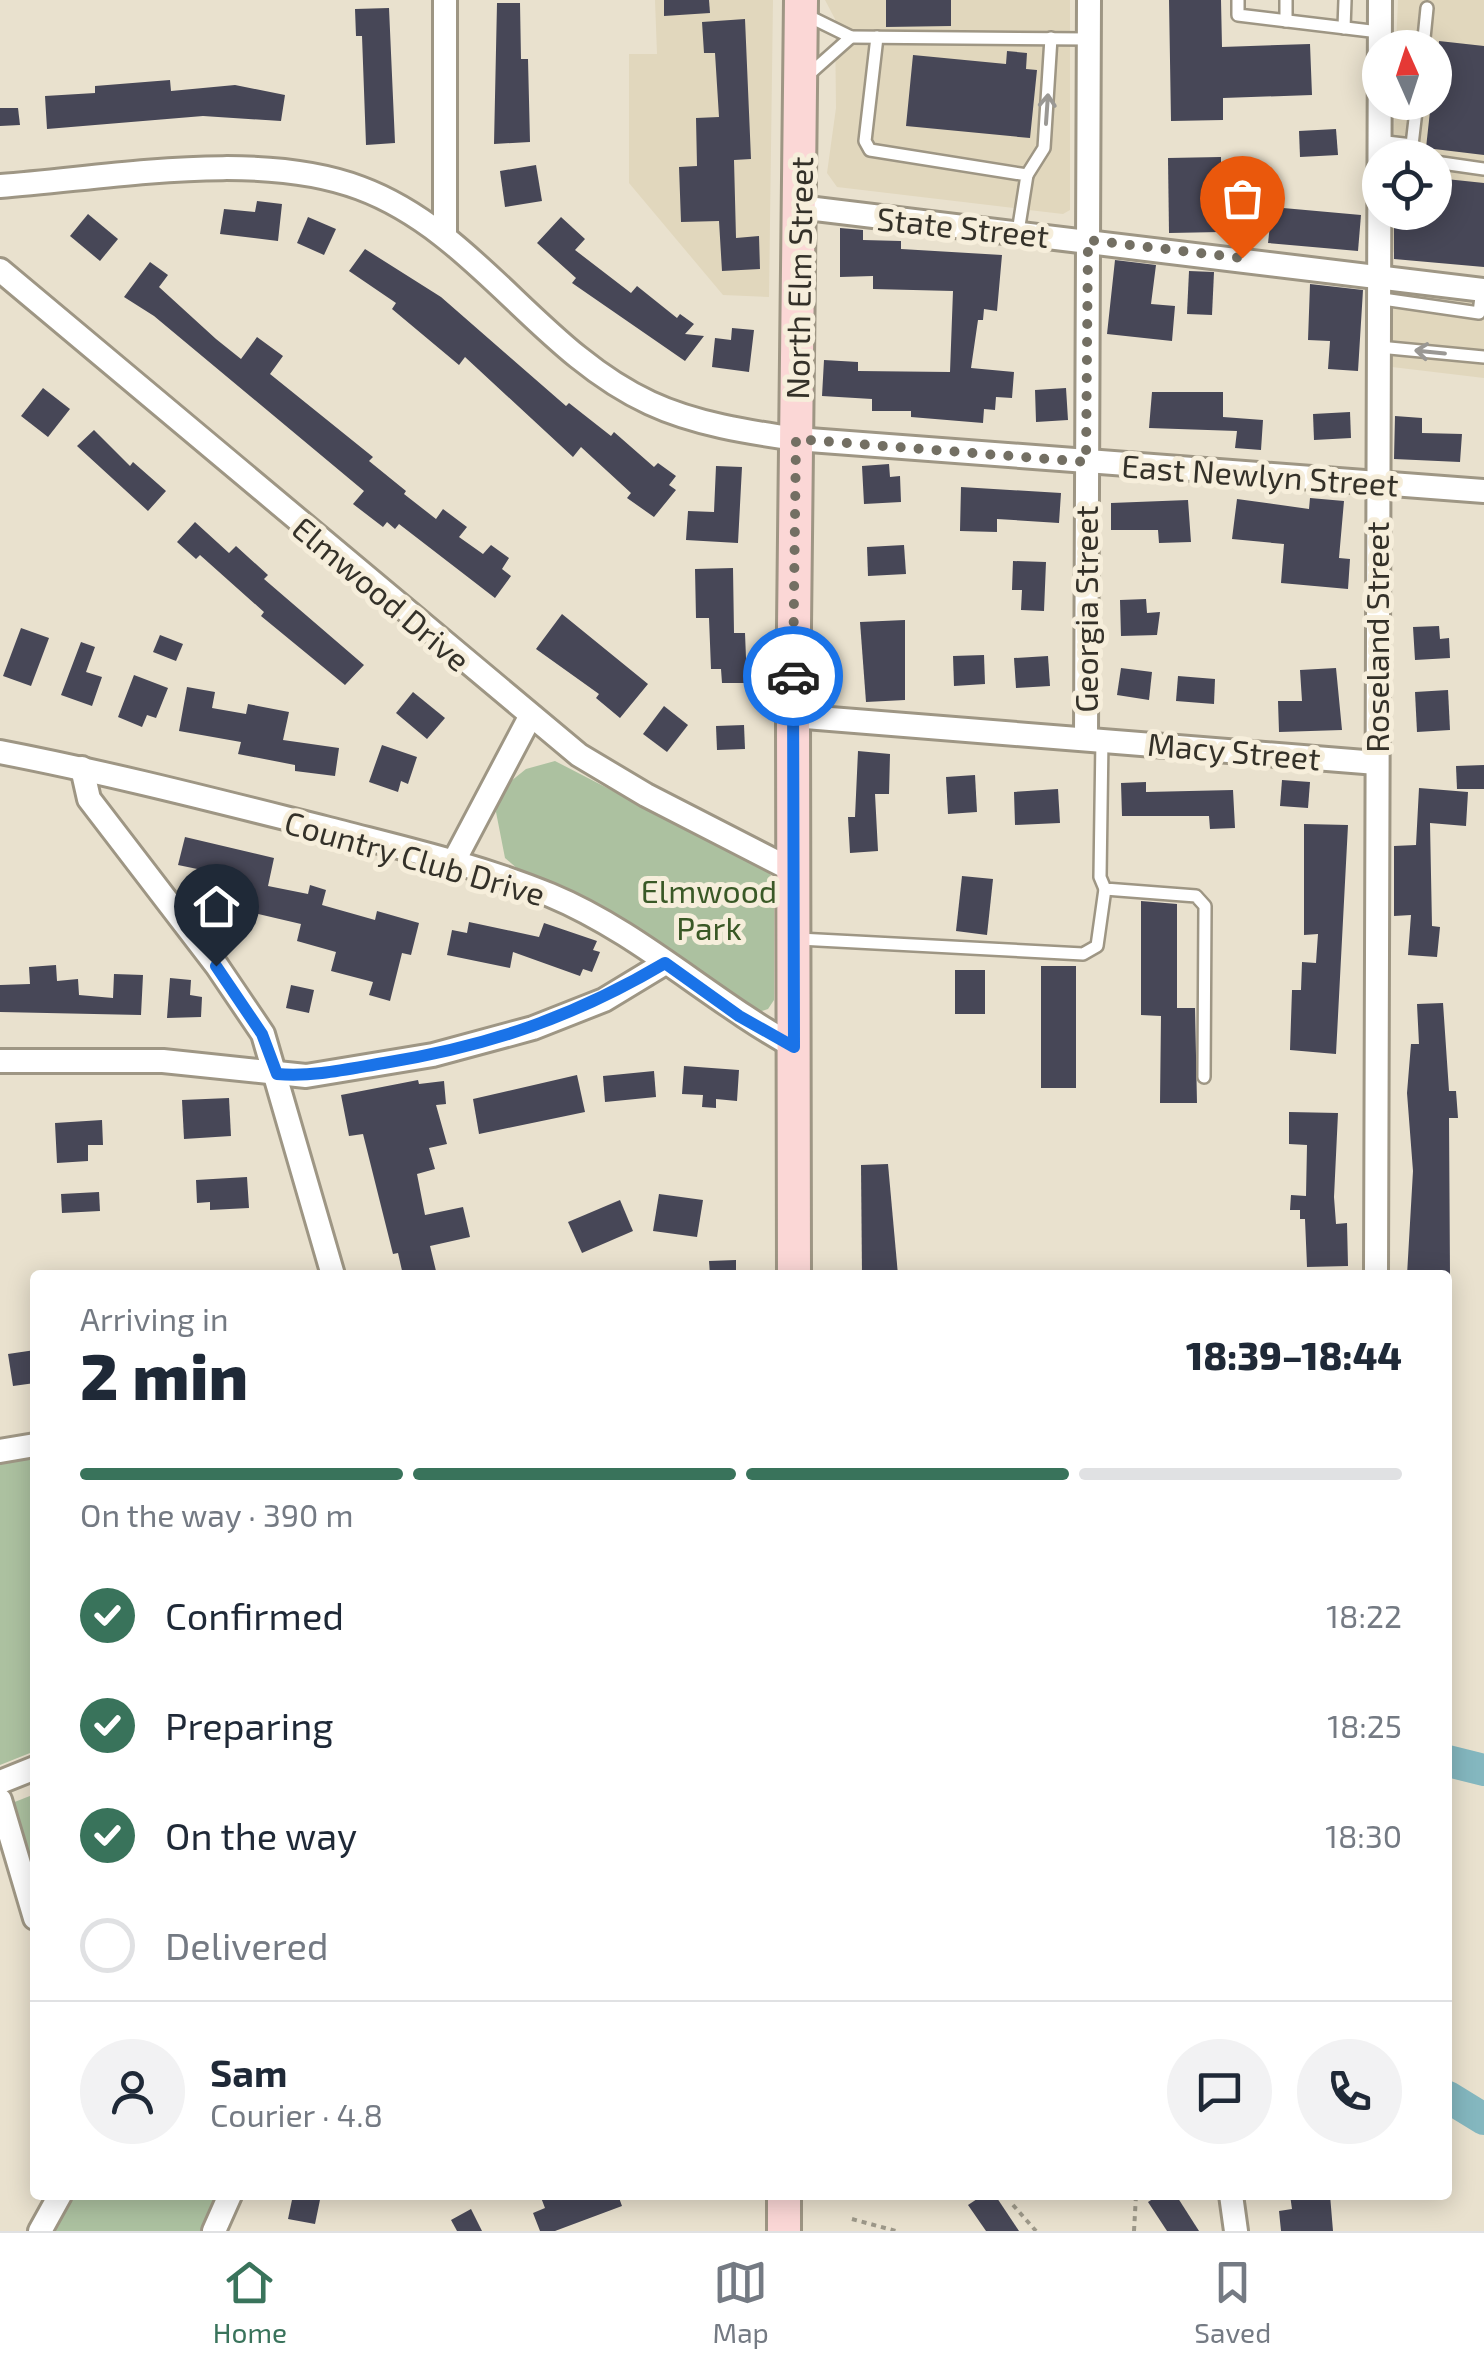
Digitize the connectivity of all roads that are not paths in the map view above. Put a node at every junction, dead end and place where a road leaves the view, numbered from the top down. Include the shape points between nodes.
1 (445, 0) edge
2 (1089, 0) edge
3 (1238, 0) edge
4 (1286, 0) edge
5 (1345, 0) edge
6 (1380, 0) edge
7 (801, 6) edge
8 (1428, 8) dead end
9 (1286, 21) junction
10 (1344, 28) junction
11 (1362, 30) edge
12 (1379, 30) edge
13 (1425, 30) edge
14 (851, 37) junction
15 (877, 37) junction
16 (1051, 38) junction
17 (1089, 39) junction
18 (800, 83) junction
19 (1452, 164) edge
20 (1484, 169) edge
21 (1028, 175) junction
22 (0, 186) edge
23 (799, 207) junction
24 (1377, 230) edge
25 (1018, 232) junction
26 (444, 234) junction
27 (1088, 240) junction
28 (0, 270) edge
29 (1376, 288) junction
30 (1483, 290) edge
31 (1376, 347) junction
32 (1484, 357) edge
33 (796, 439) junction
34 (1086, 462) junction
35 (1376, 483) junction
36 (1484, 491) edge
37 (793, 716) junction
38 (530, 717) junction
39 (1094, 738) junction
40 (0, 752) edge
41 (1376, 763) junction
42 (82, 768) junction
43 (454, 861) junction
44 (794, 871) junction
45 (1105, 889) junction
46 (794, 939) junction
47 (665, 963) junction
48 (794, 1047) junction
49 (0, 1061) edge
50 (277, 1074) junction
51 (1204, 1078) dead end
52 (332, 1270) edge
53 (794, 1270) edge
54 (1376, 1270) edge
55 (30, 1445) edge
56 (0, 1451) edge
57 (30, 1770) edge
58 (0, 1782) edge
59 (0, 1800) edge
60 (30, 1901) edge
61 (57, 2200) edge
62 (228, 2200) edge
63 (784, 2200) edge
64 (1232, 2200) edge
65 (40, 2231) edge
66 (214, 2231) edge
67 (784, 2231) edge
68 (1236, 2231) edge

1 - 26 street
2 - 17 street, Georgia Street
3 - 9 lane via 1238,15
4 - 9 lane
5 - 10 lane
6 - 12 street, Roseland Street
7 - 14 lane
7 - 18 main road, North Elm Street
8 - 13 lane
9 - 10 lane
10 - 11 lane
14 - 15 lane
14 - 18 lane
15 - 16 lane
15 - 21 lane via 865,141 870,150
16 - 17 lane
21 -> 16 lane via 1044,148
17 - 27 street, Georgia Street
18 - 23 main road, North Elm Street
19 - 20 lane
21 - 25 lane
22 - 26 street, East Newlyn Street via 245,168 304,171 362,188
23 - 25 street, State Street
23 - 33 main road, North Elm Street
24 - 29 street, Roseland Street
25 - 27 street, State Street
26 - 33 street, East Newlyn Street via 589,364 649,403
27 - 29 street, State Street
27 - 34 street, Georgia Street
28 - 38 street, Elmwood Drive
29 - 30 street, State Street via 1434,295
29 - 31 street, Roseland Street
32 -> 31 lane
31 - 35 street, Roseland Street
33 - 34 street, East Newlyn Street
33 - 37 main road, North Elm Street
34 - 35 street, East Newlyn Street
34 - 39 street, Georgia Street
35 - 36 street, East Newlyn Street
35 - 41 street, Roseland Street
37 - 39 street, Macy Street
37 - 44 main road, North Elm Street
38 - 43 street
38 - 44 street, Elmwood Drive via 646,795
39 - 41 street, Macy Street
39 - 45 lane
40 - 42 street, Country Club Drive
41 - 54 street, Roseland Street
42 - 43 street, Country Club Drive
42 - 50 street via 89,799 216,966 262,1034
43 - 47 street, Country Club Drive via 552,895
44 - 46 main road, North Elm Street
45 - 46 lane via 1098,946 1083,954
45 - 51 lane via 1196,896 1205,906
46 - 48 main road, North Elm Street
47 - 48 street, Country Club Drive
47 - 50 street via 604,1000 534,1028 432,1055 306,1076
48 - 53 main road, North Elm Street
49 - 50 street via 163,1061
50 - 52 street
55 - 56 street
57 - 58 street
59 - 60 street
61 - 65 street
62 - 66 street
63 - 67 main road
64 - 68 street

